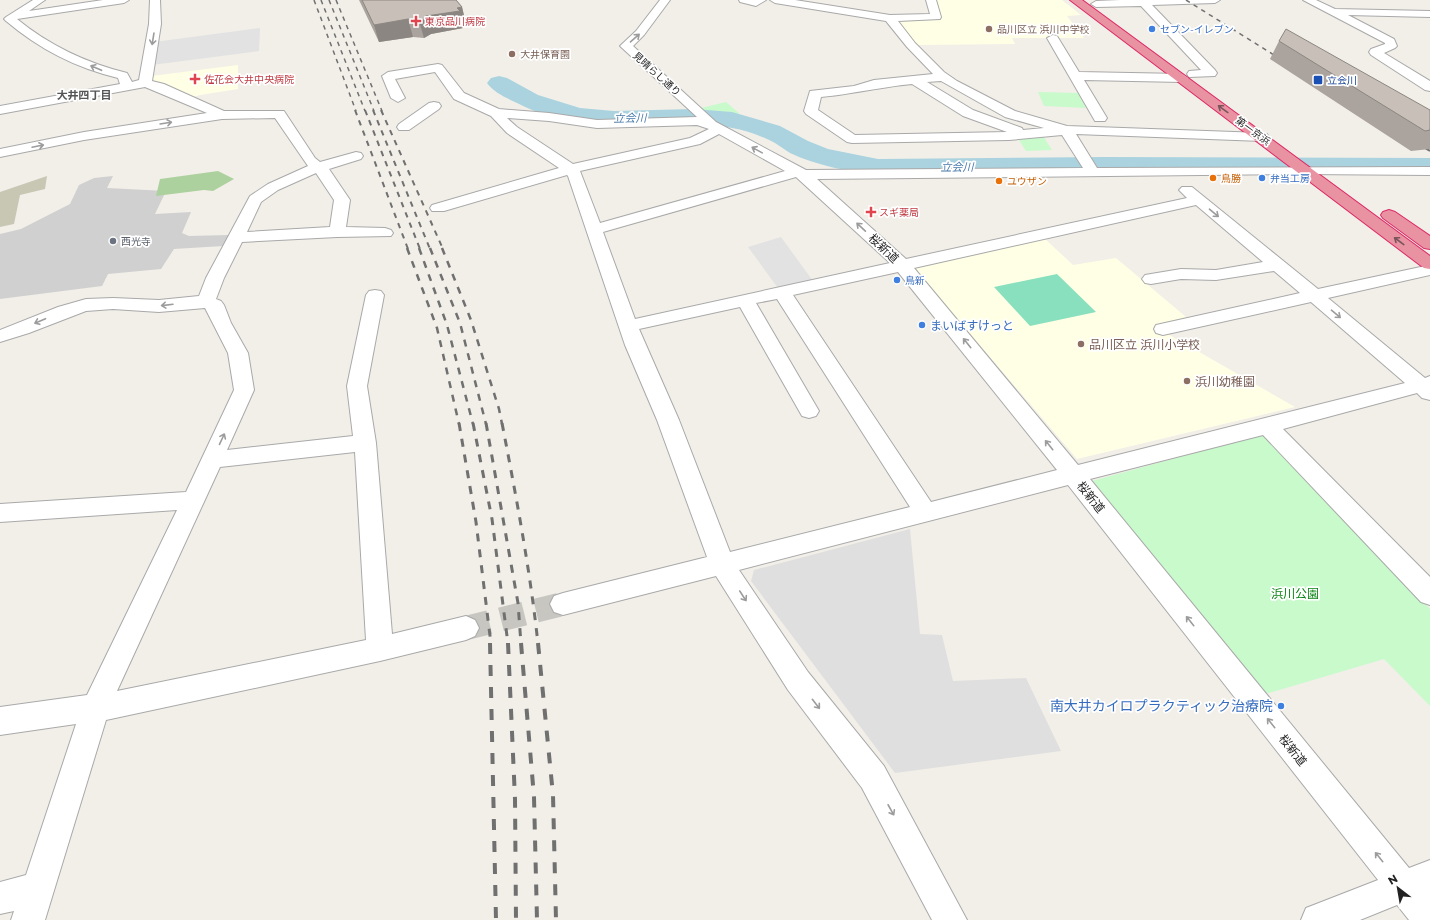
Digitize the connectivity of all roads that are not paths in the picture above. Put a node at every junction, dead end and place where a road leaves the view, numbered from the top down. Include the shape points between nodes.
1 (40, 0) edge
2 (124, 0) edge
3 (155, 0) edge
4 (665, 0) edge
5 (744, 0) edge
6 (761, 0) edge
7 (775, 0) edge
8 (931, 0) edge
9 (1075, 0) edge
10 (1215, 0) edge
11 (1308, 0) edge
12 (1142, 1) edge
13 (102, 2) edge
14 (1093, 2) edge
15 (1413, 3) dead end
16 (1330, 12) junction
17 (1430, 12) edge
18 (0, 15) edge
19 (15, 16) junction
20 (890, 18) junction
21 (1053, 38) dead end
22 (1075, 76) junction
23 (1188, 76) junction
24 (944, 77) junction
25 (914, 80) junction
26 (146, 83) junction
27 (127, 86) junction
28 (1430, 87) edge
29 (398, 98) dead end
30 (434, 106) dead end
31 (0, 110) edge
32 (496, 113) junction
33 (222, 115) junction
34 (1100, 118) dead end
35 (709, 121) junction
36 (404, 127) dead end
37 (1066, 130) junction
38 (1030, 135) junction
39 (1262, 137) junction
40 (0, 153) edge
41 (356, 156) dead end
42 (1299, 158) junction
43 (1090, 166) junction
44 (318, 167) junction
45 (571, 169) junction
46 (1324, 169) junction
47 (1162, 171) junction
48 (1412, 171) junction
49 (1430, 171) edge
50 (800, 174) junction
51 (1430, 186) edge
52 (1198, 200) junction
53 (438, 208) dead end
54 (596, 229) junction
55 (337, 232) junction
56 (385, 233) dead end
57 (236, 237) junction
58 (1430, 244) edge
59 (1430, 264) edge
60 (902, 265) junction
61 (1277, 265) junction
62 (1430, 270) edge
63 (1151, 279) dead end
64 (782, 292) junction
65 (375, 295) dead end
66 (1314, 296) junction
67 (745, 300) junction
68 (206, 301) junction
69 (628, 326) junction
70 (1163, 329) dead end
71 (0, 336) edge
72 (1426, 387) edge
73 (809, 411) dead end
74 (1267, 426) junction
75 (365, 443) junction
76 (213, 460) junction
77 (1073, 475) junction
78 (194, 500) junction
79 (925, 512) junction
80 (0, 513) edge
81 (722, 564) junction
82 (1430, 594) edge
83 (562, 604) tunnel mouth
84 (466, 628) tunnel mouth
85 (380, 649) junction
86 (95, 708) junction
87 (0, 721) edge
88 (1417, 882) edge
89 (39, 888) junction
90 (0, 898) edge
91 (28, 920) edge
92 (950, 920) edge
93 (1318, 920) edge
94 (1430, 920) edge

1 - 19 street
2 - 13 street
3 -> 26 street via 155,24
35 -> 4 street, 見晴らし通り via 626,46 640,33
5 - 6 street via 756,3
7 - 20 street
8 - 20 street via 936,18
9 - 23 highway, 第一京浜
10 - 12 street
11 - 16 street
12 - 14 street
12 - 23 street via 1211,73
13 - 19 street
14 - 23 highway, 第一京浜
15 - 17 street
16 - 17 street
16 - 28 street via 1390,41 1391,46 1375,52
18 - 19 street
27 -> 19 street via 124,76 101,71 25,33 10,18
20 - 24 street via 910,45
21 - 22 street
22 - 23 street
22 - 34 street
39 -> 23 highway, 第一京浜
23 - 42 highway, 第一京浜
24 - 25 street
24 - 37 street via 1010,114
25 - 38 street via 968,113
25 - 38 street via 815,94 811,111 852,139
26 - 27 street
26 - 33 street
27 - 31 street
29 - 32 street via 388,76 438,68 458,96
30 - 36 street
32 - 35 street via 549,116 597,124
32 - 45 street via 515,132
40 -> 33 street via 84,136
33 - 44 street via 279,114 310,161
35 - 45 street via 695,141
50 -> 35 street, 桜新道
37 - 38 street
37 - 39 street
37 - 43 street
39 - 42 highway, 第一京浜
41 - 44 street
42 - 46 street
42 - 47 street
59 -> 42 highway, 第一京浜
43 - 47 street
43 - 50 street
44 - 55 street via 342,200
44 - 57 street via 273,187 256,199
45 - 53 street
45 - 54 street via 576,175
46 - 48 street
46 - 58 highway
47 - 52 street
48 - 49 street
48 - 51 street
50 - 54 street
60 -> 50 street, 桜新道
52 - 60 street
52 -> 61 street
54 - 69 street
55 - 56 street
55 - 57 street
57 - 68 street
60 - 64 street
77 -> 60 street, 桜新道
61 - 63 street via 1216,276 1181,274
61 - 66 street
62 - 66 street
64 - 67 street
64 - 79 street
65 - 75 street via 357,386
66 - 70 street
66 -> 72 street
67 - 69 street
67 - 73 street
68 -> 71 street via 159,306 121,303 87,305 61,312
76 -> 68 street via 244,390 238,353 215,305
69 - 81 street via 668,420
72 - 74 street
74 - 77 street
74 - 82 street
75 - 76 street
75 - 85 street
76 - 78 street
77 - 79 street
88 -> 77 street, 桜新道
78 - 80 street
78 - 86 street
79 - 81 street
81 - 83 street
81 -> 92 street via 798,681 873,778
84 - 85 street
85 - 86 street
86 - 87 street
86 - 89 street
88 - 93 street
88 - 94 street, 桜新道
89 - 90 street
89 - 91 street

